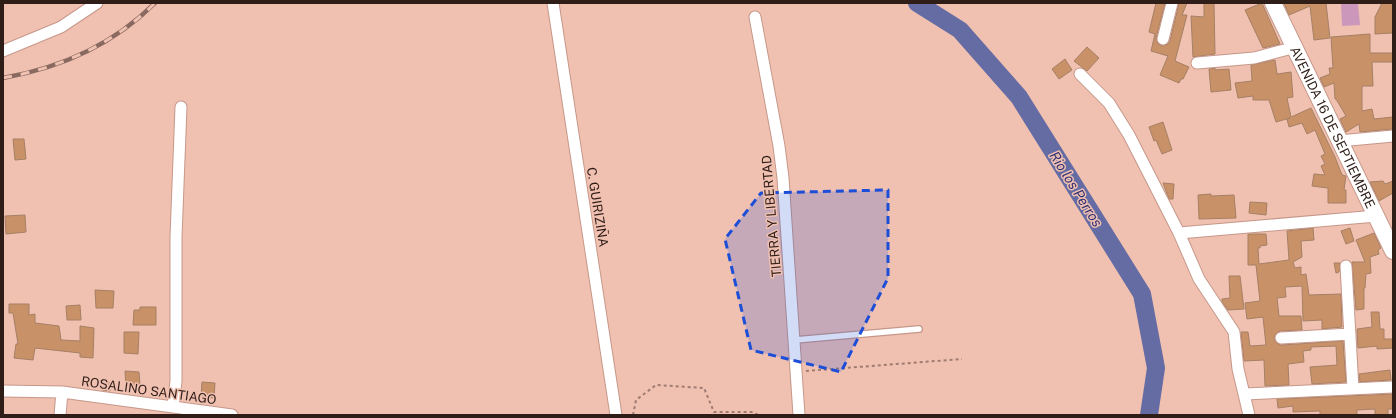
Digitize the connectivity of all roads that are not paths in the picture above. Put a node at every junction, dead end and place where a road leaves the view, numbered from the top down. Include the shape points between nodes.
1 (98, 3) edge
2 (553, 3) edge
3 (1172, 3) edge
4 (1273, 3) edge
5 (754, 17) dead end
6 (1163, 39) dead end
7 (1296, 47) junction
8 (3, 51) edge
9 (1197, 62) dead end
10 (1080, 74) dead end
11 (181, 107) dead end
12 (1393, 136) edge
13 (1339, 141) junction
14 (1376, 216) junction
15 (1179, 233) junction
16 (1393, 251) edge
17 (1346, 266) dead end
18 (919, 328) dead end
19 (1350, 334) junction
20 (1281, 338) dead end
21 (795, 340) junction
22 (1393, 388) edge
23 (1353, 389) junction
24 (3, 391) edge
25 (62, 392) junction
26 (1245, 394) junction
27 (173, 407) junction
28 (156, 410) edge
29 (60, 415) edge
30 (232, 415) edge
31 (616, 415) edge
32 (799, 415) edge
33 (1249, 415) edge

1 - 8 street via 61,27
2 - 31 street, C. GUIRIZIÑA
3 - 6 street
4 - 7 street, AVENIDA 16 DE SEPTIEMBRE
5 - 21 street, TIERRA Y LIBERTAD via 779,146
7 - 9 street via 1254,58
7 - 13 street, AVENIDA 16 DE SEPTIEMBRE
10 - 15 street via 1109,103 1132,140
11 - 27 street via 176,237 176,381
12 - 13 street
13 - 14 street, AVENIDA 16 DE SEPTIEMBRE
14 - 15 street
14 - 16 street, AVENIDA 16 DE SEPTIEMBRE
15 - 26 street via 1199,279 1234,332 1238,369
17 - 19 street
18 - 21 lane
19 - 20 street
19 - 23 street
21 - 32 street, TIERRA Y LIBERTAD
22 - 23 street
23 - 26 street
24 - 25 street, ROSALINO SANTIAGO
25 - 28 street, ROSALINO SANTIAGO
25 - 29 street
26 - 33 street
27 - 28 street, ROSALINO SANTIAGO
27 - 30 street, ROSALINO SANTIAGO

